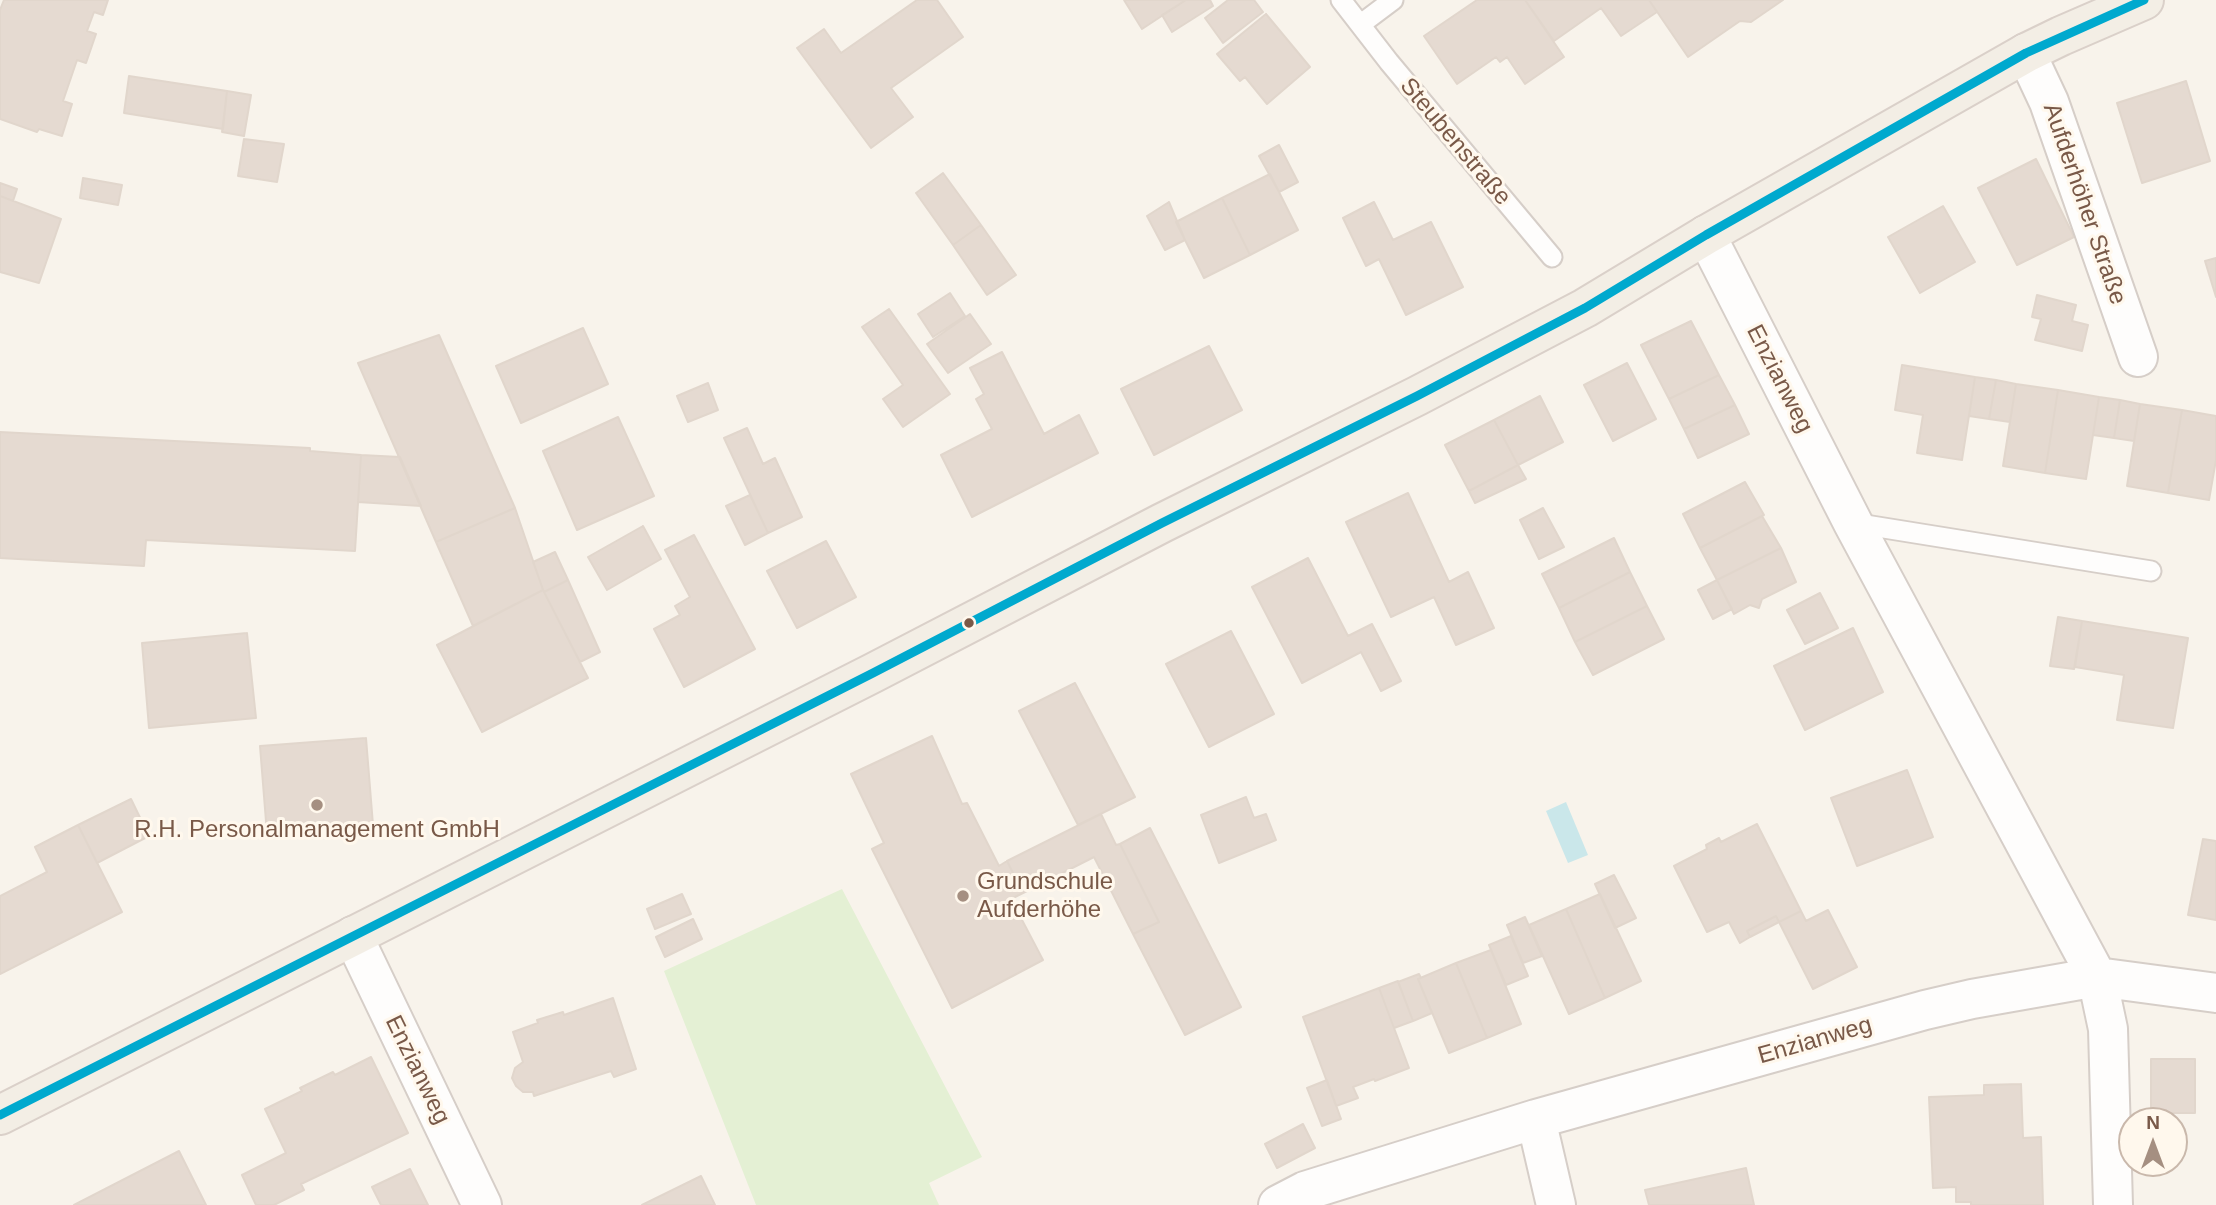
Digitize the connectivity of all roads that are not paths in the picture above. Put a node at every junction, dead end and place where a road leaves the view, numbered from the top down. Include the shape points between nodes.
1 (1341, 0) edge
2 (1393, 0) edge
3 (2144, 0) edge
4 (1361, 24) junction
5 (2026, 53) junction
6 (1706, 235) junction
7 (1552, 257) dead end
8 (2138, 357) dead end
9 (1853, 523) junction
10 (2151, 571) dead end
11 (353, 936) junction
12 (2097, 977) junction
13 (2216, 993) edge
14 (0, 1115) edge
15 (1536, 1119) junction
16 (482, 1205) edge
17 (1278, 1205) edge
18 (1556, 1205) edge
19 (2113, 1205) edge

1 - 4 lane, Steubenstraße
2 - 4 lane
3 - 5 main road
4 - 7 lane, Steubenstraße
5 - 6 main road
5 - 8 street, Aufderhöher Straße via 2049,102
6 - 9 street, Enzianweg
6 - 11 main road via 1585,308 1429,389
9 - 10 lane
9 - 12 street, Enzianweg
11 - 14 main road
11 - 16 street, Enzianweg
12 - 13 street, Enzianweg
12 - 15 street, Enzianweg via 1925,1010
12 - 19 street, Enzianweg via 2108,1029
15 - 17 street, Enzianweg via 1305,1191
15 - 18 street

